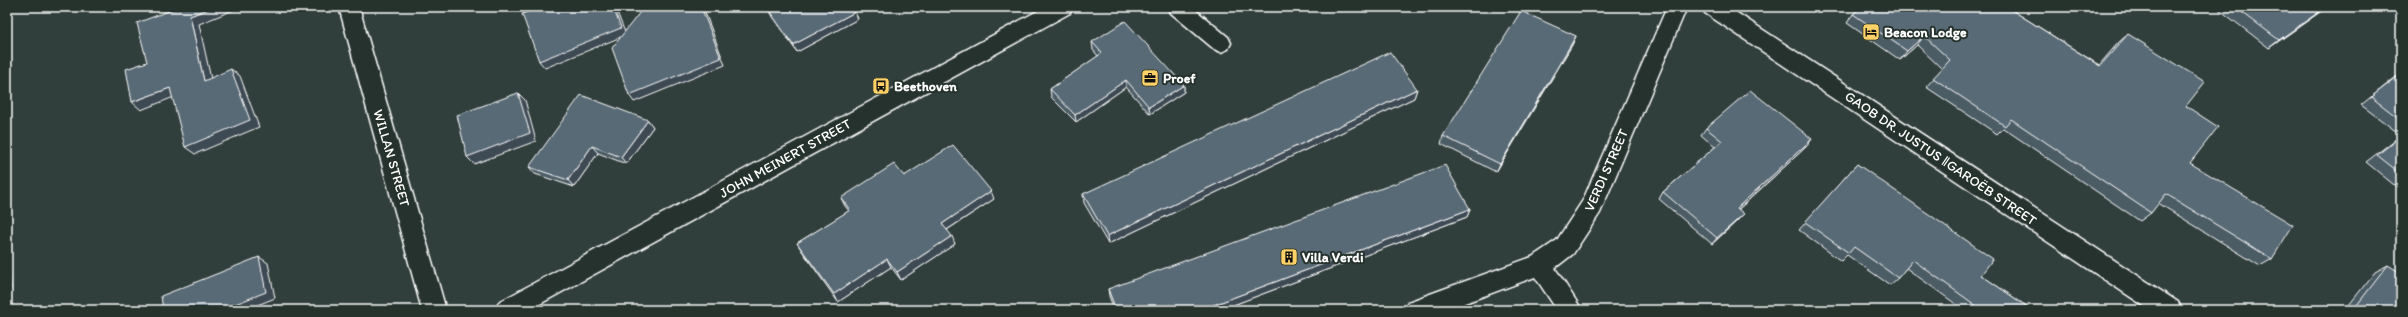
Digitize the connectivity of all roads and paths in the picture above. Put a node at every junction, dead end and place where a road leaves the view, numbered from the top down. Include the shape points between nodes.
1 (349, 7) edge
2 (1064, 7) edge
3 (1178, 7) edge
4 (1677, 7) edge
5 (1712, 7) edge
6 (1221, 43) dead end
7 (1540, 265) junction
8 (434, 310) edge
9 (507, 310) edge
10 (1416, 310) edge
11 (1570, 310) edge
12 (2170, 310) edge

1 - 8 street, WILLAN STREET
2 - 9 street, JOHN MEINERT STREET
3 - 6 street
4 - 7 street, VERDI STREET via 1592,206 1564,247
5 - 12 street, GAOB DR. JUSTUS ǁGAROËB STREET
7 - 10 street, VERDI STREET
7 - 11 street

